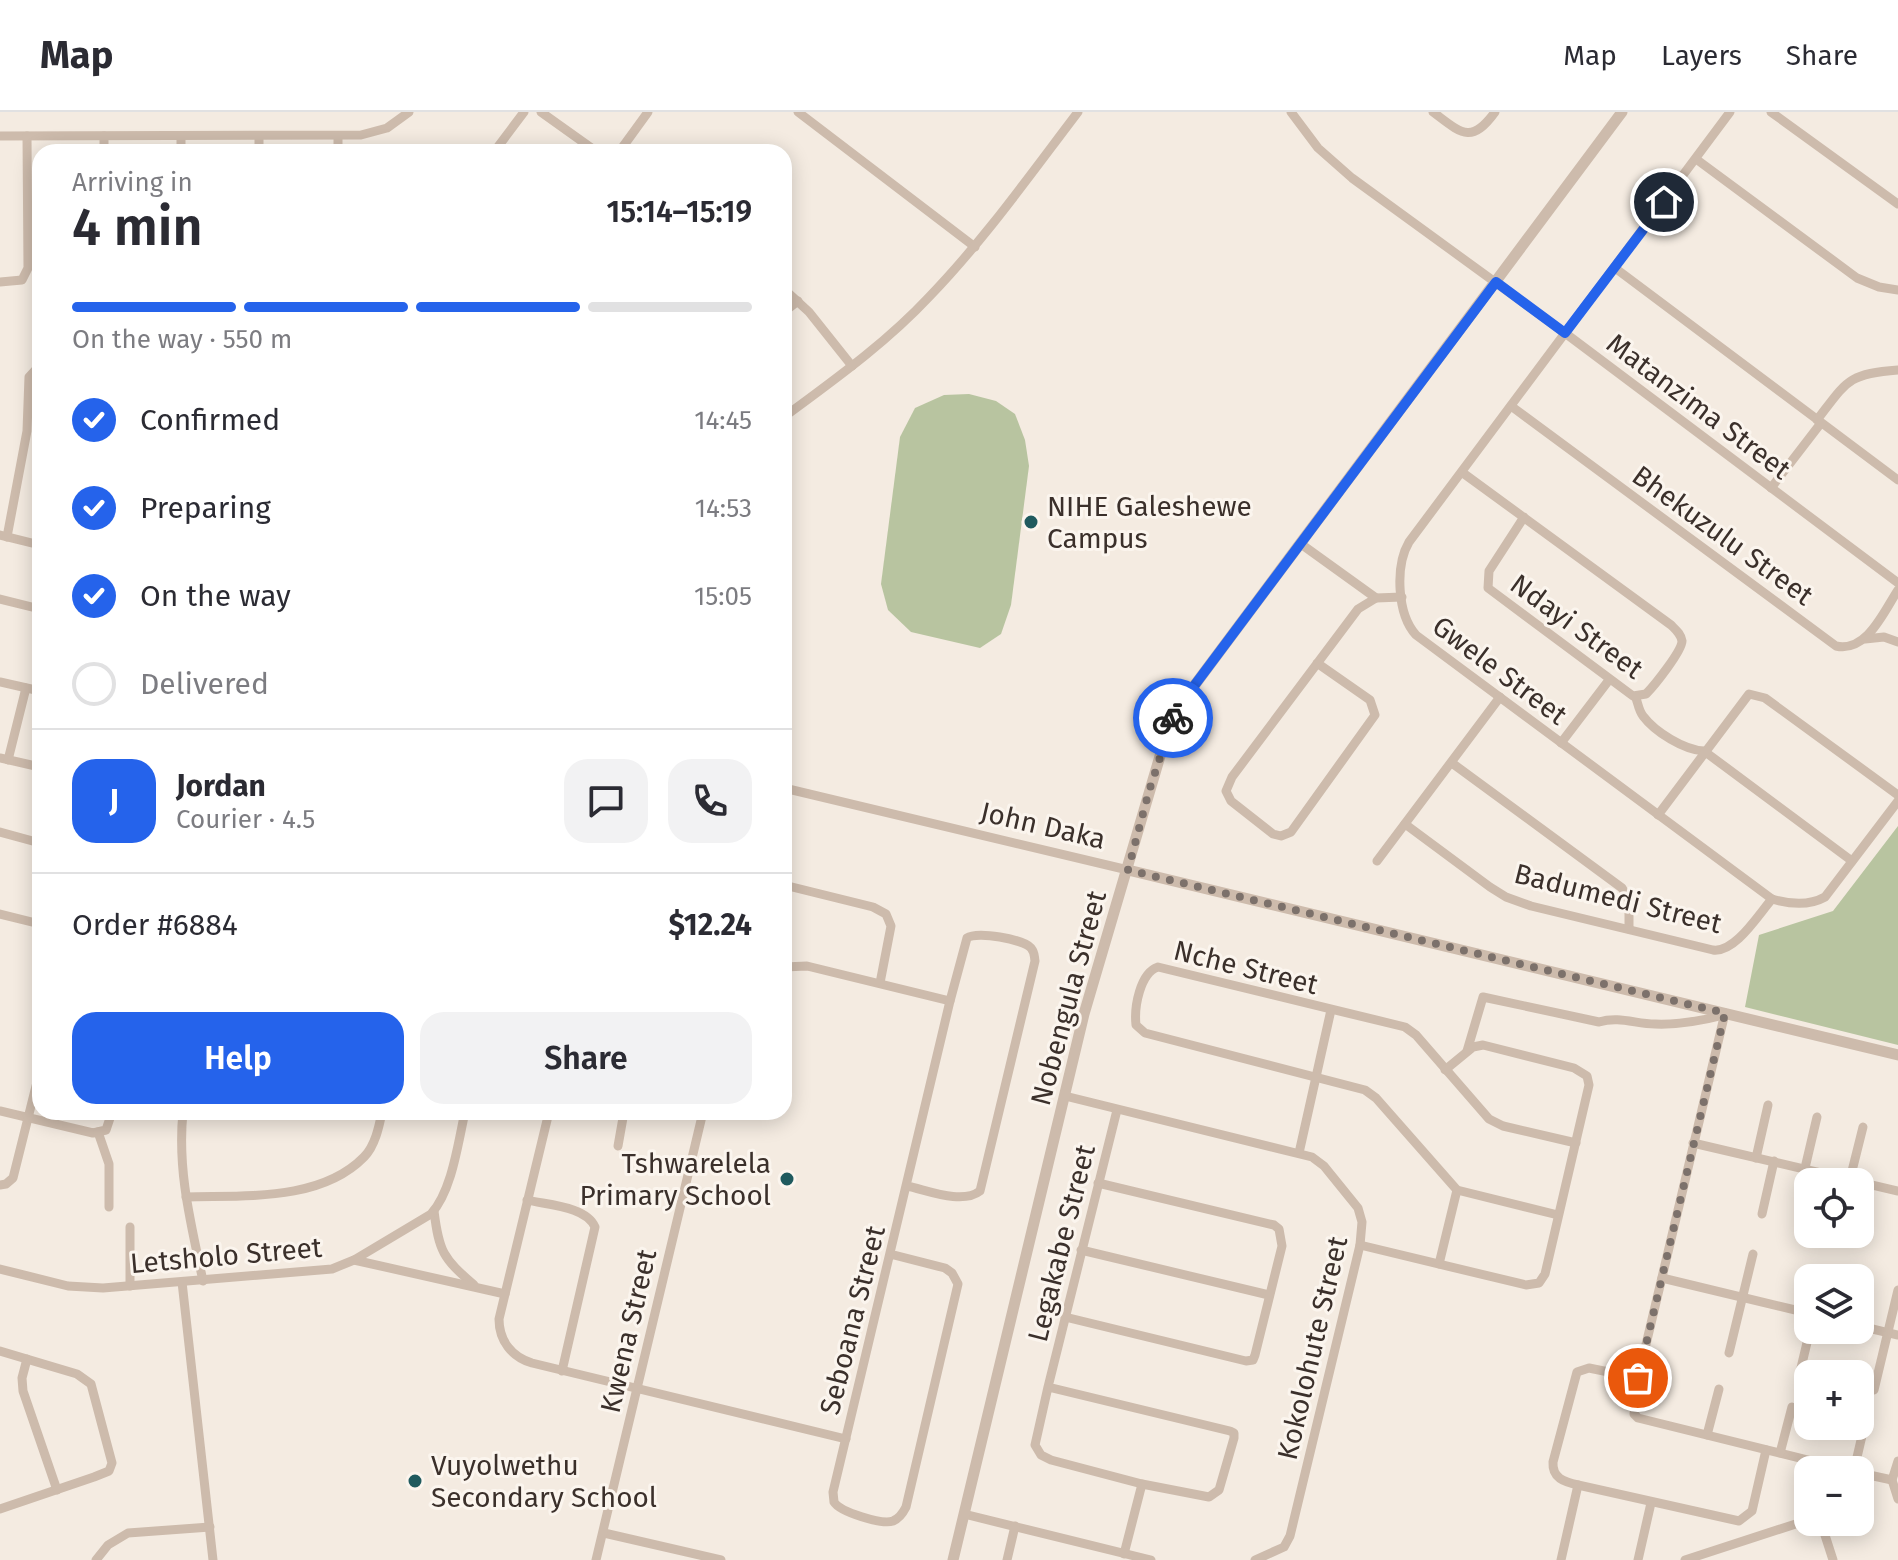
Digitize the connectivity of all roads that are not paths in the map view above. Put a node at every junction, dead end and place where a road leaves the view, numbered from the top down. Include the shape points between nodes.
1 (409, 112) edge
2 (524, 112) edge
3 (541, 112) edge
4 (648, 112) edge
5 (798, 112) edge
6 (1078, 112) edge
7 (1291, 112) edge
8 (1433, 112) edge
9 (1495, 112) edge
10 (1622, 112) edge
11 (1730, 112) edge
12 (1771, 112) edge
13 (0, 136) edge
14 (27, 136) junction
15 (104, 136) junction
16 (181, 136) junction
17 (259, 136) junction
18 (338, 136) junction
19 (104, 144) edge
20 (181, 144) edge
21 (259, 144) edge
22 (338, 144) edge
23 (500, 144) edge
24 (586, 144) edge
25 (625, 144) edge
26 (1696, 159) junction
27 (1898, 204) edge
28 (975, 247) junction
29 (1615, 268) junction
30 (0, 282) edge
31 (1496, 282) junction
32 (1898, 290) edge
33 (792, 296) edge
34 (798, 301) junction
35 (792, 306) edge
36 (1565, 333) junction
37 (852, 366) junction
38 (1898, 370) edge
39 (32, 374) edge
40 (1511, 406) junction
41 (792, 411) edge
42 (1819, 422) junction
43 (1463, 473) junction
44 (1898, 480) edge
45 (1771, 488) junction
46 (1524, 517) junction
47 (4, 536) edge
48 (32, 543) edge
49 (1301, 544) junction
50 (1898, 583) edge
51 (1898, 590) edge
52 (1402, 597) junction
53 (1376, 598) junction
54 (0, 599) edge
55 (32, 607) edge
56 (1865, 639) junction
57 (1898, 642) edge
58 (1317, 663) junction
59 (1609, 680) junction
60 (0, 682) edge
61 (26, 688) junction
62 (32, 689) edge
63 (1500, 697) junction
64 (1636, 698) junction
65 (1561, 743) junction
66 (1704, 751) junction
67 (4, 759) edge
68 (1452, 763) junction
69 (32, 765) edge
70 (792, 790) edge
71 (1898, 798) edge
72 (1658, 815) junction
73 (1405, 824) junction
74 (0, 832) edge
75 (32, 841) edge
76 (1377, 861) dead end
77 (1852, 861) junction
78 (1128, 870) junction
79 (792, 887) edge
80 (1772, 899) junction
81 (0, 914) edge
82 (32, 922) edge
83 (1629, 929) junction
84 (792, 967) edge
85 (880, 983) junction
86 (950, 1001) junction
87 (1331, 1010) junction
88 (1724, 1014) junction
89 (1467, 1051) junction
90 (1898, 1055) edge
91 (1445, 1070) junction
92 (1316, 1077) junction
93 (1065, 1096) junction
94 (32, 1100) edge
95 (1768, 1105) dead end
96 (1117, 1110) junction
97 (0, 1111) edge
98 (1817, 1117) dead end
99 (27, 1119) junction
100 (110, 1120) edge
101 (182, 1120) edge
102 (380, 1120) edge
103 (463, 1120) edge
104 (547, 1120) edge
105 (623, 1120) edge
106 (701, 1120) edge
107 (1863, 1127) dead end
108 (98, 1132) junction
109 (1576, 1143) junction
110 (1693, 1143) junction
111 (618, 1146) dead end
112 (1299, 1153) junction
113 (1756, 1158) junction
114 (1774, 1161) junction
115 (1805, 1168) joint
116 (1851, 1168) edge
117 (1098, 1183) junction
118 (0, 1185) edge
119 (907, 1186) junction
120 (1874, 1186) edge
121 (1457, 1190) junction
122 (1898, 1191) edge
123 (186, 1197) junction
124 (527, 1200) junction
125 (109, 1207) dead end
126 (434, 1211) junction
127 (1762, 1214) dead end
128 (1558, 1215) junction
129 (130, 1227) dead end
130 (1360, 1245) junction
131 (1081, 1250) junction
132 (890, 1254) junction
133 (1753, 1254) dead end
134 (354, 1260) junction
135 (1439, 1264) junction
136 (0, 1269) edge
137 (1662, 1278) junction
138 (203, 1281) junction
139 (182, 1282) junction
140 (130, 1286) junction
141 (476, 1287) junction
142 (1898, 1290) edge
143 (505, 1294) junction
144 (1269, 1295) junction
145 (1743, 1297) junction
146 (1794, 1310) edge
147 (1065, 1317) junction
148 (1874, 1330) edge
149 (1887, 1333) junction
150 (1898, 1335) edge
151 (0, 1351) edge
152 (1729, 1353) dead end
153 (27, 1359) junction
154 (562, 1371) junction
155 (1638, 1378) junction
156 (1048, 1387) junction
157 (637, 1389) junction
158 (1719, 1389) dead end
159 (1874, 1390) dead end
160 (1792, 1407) dead end
161 (1707, 1435) junction
162 (846, 1439) junction
163 (1766, 1450) junction
164 (1780, 1453) junction
165 (1794, 1456) edge
166 (1898, 1461) edge
167 (1874, 1476) edge
168 (1892, 1480) junction
169 (1142, 1484) junction
170 (1578, 1485) junction
171 (57, 1490) junction
172 (1898, 1499) edge
173 (1651, 1503) junction
174 (0, 1509) edge
175 (964, 1514) junction
176 (1794, 1525) edge
177 (1015, 1526) junction
178 (210, 1527) junction
179 (604, 1533) junction
180 (1825, 1536) edge
181 (1124, 1554) junction
182 (96, 1560) edge
183 (213, 1560) edge
184 (596, 1560) edge
185 (721, 1560) edge
186 (953, 1560) edge
187 (1007, 1560) edge
188 (1151, 1560) edge
189 (1255, 1560) edge
190 (1561, 1560) edge
191 (1638, 1560) edge
192 (1685, 1560) edge
193 (1833, 1560) edge

1 - 18 street via 387,128
2 - 23 street
3 - 24 street
4 - 25 street
5 - 28 street
6 - 28 street
7 - 31 street, Matanzima Street via 1332,162
8 - 9 street via 1469,133 1478,132
10 - 31 street, Nobengula Street
11 - 26 street, Gwele Street
12 - 27 street
13 - 14 street
14 - 15 street
14 - 30 street via 28,268 22,280
15 - 16 street
15 - 19 street
16 - 17 street
16 - 20 street
17 - 18 street
17 - 21 street
18 - 22 street
26 - 29 street, Gwele Street
26 - 32 street via 1857,278
28 - 37 street
29 - 36 street, Gwele Street
29 - 42 street
31 - 36 street, Matanzima Street
31 - 49 street, Nobengula Street
33 - 34 street
34 - 35 street
34 - 37 street
36 - 40 street, Gwele Street
36 - 45 street, Matanzima Street
37 - 41 street
38 - 42 street via 1851,379
39 - 47 street via 27,431
40 - 43 street, Gwele Street
40 - 56 street, Bhekuzulu Street via 1836,646 1852,647
42 - 44 street
42 - 45 street
43 - 46 street, Ndayi Street
43 - 52 street, Gwele Street via 1405,549
45 - 50 street, Matanzima Street
46 - 59 street, Ndayi Street via 1489,571 1488,588
46 - 64 street, Ndayi Street via 1680,635 1681,646 1649,691
47 - 48 street
49 - 53 street
49 - 78 street, Nobengula Street via 1177,710
51 - 56 street
52 - 53 street
52 - 63 street, Gwele Street via 1407,624 1416,635
53 - 58 street via 1358,609
54 - 55 street
56 - 57 street
58 - 58 street via 1226,791 1231,801 1281,836 1291,832 1375,715 1370,700
59 - 64 street, Ndayi Street
59 - 65 street
60 - 61 street
61 - 62 street
61 - 67 street
63 - 65 street, Gwele Street
63 - 68 street
64 - 66 street via 1644,718 1688,749
65 - 72 street, Gwele Street
66 - 71 street via 1744,697 1758,695
66 - 72 street
66 - 77 street
67 - 69 street
68 - 73 street
68 - 83 street via 1622,888 1629,901
70 - 78 street, John Daka
71 - 77 street
72 - 80 street, Gwele Street
73 - 76 street
73 - 83 street, Badumedi Street via 1506,897
74 - 75 street
77 - 80 street via 1820,900
78 - 88 street, John Daka
78 - 93 street, Nobengula Street
79 - 85 street via 886,914 891,926
80 - 83 street, Badumedi Street via 1732,946 1720,951
81 - 82 street
84 - 85 street
85 - 86 street
86 - 119 street, Seboana Street
86 - 119 street, Seboana Street via 964,943 972,934 1032,949 1035,961 980,1191 967,1198
87 - 91 street, Nche Street via 1405,1027
87 - 92 street
87 - 92 street, Nche Street via 1158,967 1143,980 1135,1017 1145,1033
88 - 89 street via 1686,1024 1612,1018 1599,1022 1483,997
88 - 90 street, John Daka
88 - 110 street
89 - 91 street
89 - 109 street via 1488,1045 1582,1072 1589,1085
91 - 109 street, Nche Street via 1495,1123
92 - 112 street
92 - 121 street, Nche Street via 1371,1094
93 - 96 street, Kokolohute Street
93 - 175 street, Nobengula Street
94 - 99 street
95 - 113 street
96 - 112 street, Kokolohute Street
96 - 117 street, Legakabe Street
97 - 99 street
98 - 115 street
99 - 108 street
99 - 118 street via 13,1178
100 - 108 street
101 - 123 street
102 - 123 street via 363,1158 325,1181 280,1193
103 - 126 street via 444,1195
104 - 124 street, Seboana Street
105 - 111 street
106 - 157 street, Kwena Street
107 - 116 street
108 - 125 street via 109,1164
109 - 128 street
110 - 113 street
110 - 137 street
112 - 130 street, Kokolohute Street via 1324,1166 1358,1208
113 - 114 street
114 - 115 street
114 - 127 street
117 - 131 street, Legakabe Street
117 - 144 street via 1274,1225 1283,1240
119 - 132 street, Seboana Street
120 - 122 street
121 - 128 street
121 - 135 street
123 - 138 street
124 - 143 street, Seboana Street
124 - 154 street via 578,1212 595,1227
126 - 134 street, Letsholo Street
126 - 141 street via 441,1251
128 - 135 street via 1539,1283 1526,1285
129 - 140 street
130 - 135 street
130 - 189 street, Kokolohute Street via 1290,1536 1277,1551
131 - 144 street
131 - 147 street, Legakabe Street
132 - 162 street, Seboana Street
132 - 162 street via 945,1268 958,1284 906,1507 894,1521 844,1512 834,1502
133 - 145 street
134 - 138 street, Letsholo Street via 323,1272
134 - 141 street
136 - 140 street, Letsholo Street via 79,1288
137 - 145 street
137 - 155 street
138 - 139 street, Letsholo Street
139 - 140 street, Letsholo Street
139 - 178 street
141 - 143 street
142 - 149 street
143 - 154 street, Seboana Street via 499,1325 511,1352
144 - 147 street via 1250,1361
145 - 146 street
145 - 152 street
147 - 156 street, Legakabe Street
148 - 149 street
149 - 150 street
149 - 159 street
151 - 153 street
153 - 171 street via 23,1391
153 - 171 street via 77,1374 95,1391 111,1467
154 - 157 street, Seboana Street
155 - 161 street via 1633,1410 1638,1418
155 - 170 street via 1589,1368 1575,1374 1552,1466 1558,1477
156 - 169 street, Legakabe Street via 1035,1441 1041,1455
156 - 169 street, Legakabe Street via 1234,1433 1223,1483 1213,1495
157 - 162 street, Seboana Street
157 - 179 street, Kwena Street
158 - 161 street
160 - 164 street
161 - 163 street
163 - 164 street
163 - 173 street via 1752,1511 1744,1519
164 - 165 street
166 - 168 street
167 - 168 street
168 - 172 street
169 - 181 street
170 - 173 street
170 - 190 street
171 - 174 street
173 - 191 street
175 - 177 street
175 - 186 street, Nobengula Street
176 - 192 street
177 - 181 street
177 - 187 street
178 - 182 street via 128,1533
178 - 183 street
179 - 184 street, Kwena Street
179 - 185 street
180 - 193 street
181 - 188 street

